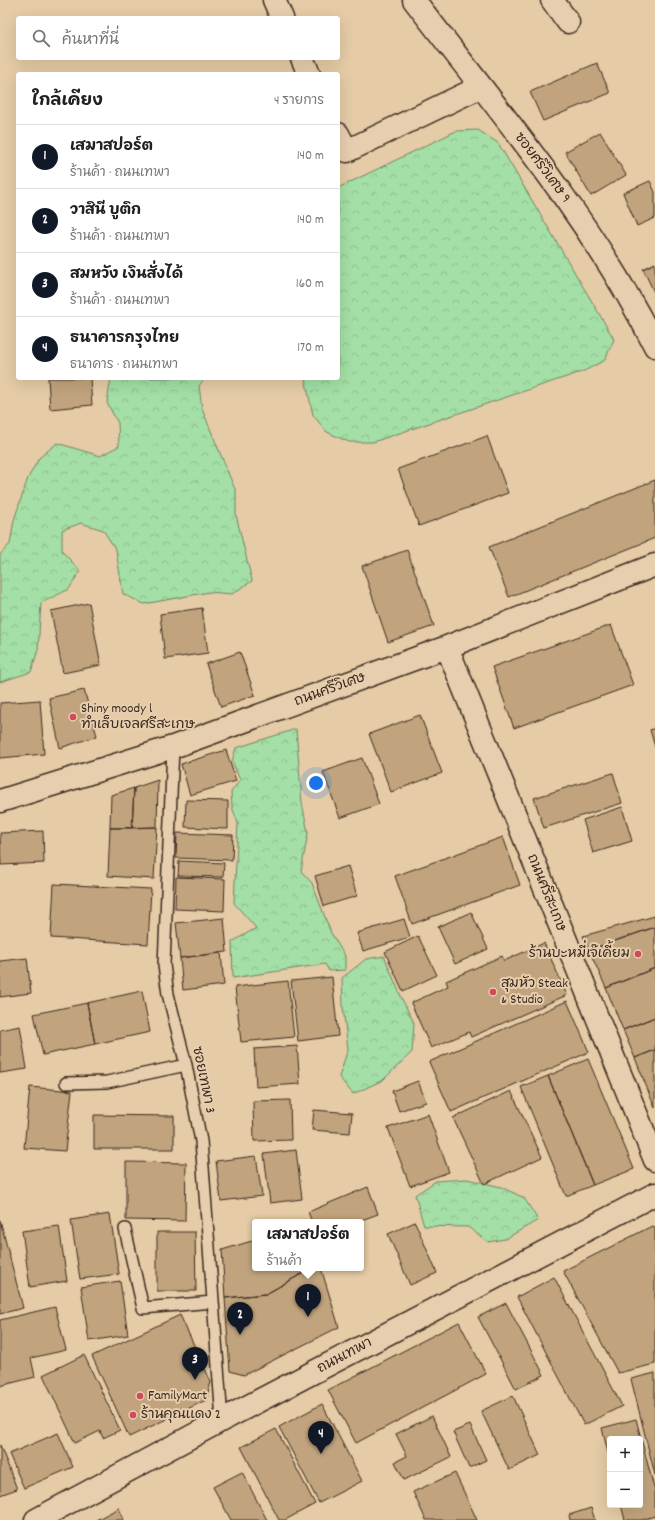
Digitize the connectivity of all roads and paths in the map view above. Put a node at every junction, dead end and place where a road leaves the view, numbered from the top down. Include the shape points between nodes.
1 (274, 0) edge
2 (414, 0) edge
3 (552, 0) edge
4 (281, 16) edge
5 (568, 22) dead end
6 (303, 60) edge
7 (308, 72) edge
8 (480, 87) junction
9 (340, 138) edge
10 (655, 346) edge
11 (655, 565) edge
12 (447, 648) junction
13 (173, 747) junction
14 (0, 800) edge
15 (186, 1065) junction
16 (66, 1083) dead end
17 (655, 1160) edge
18 (655, 1194) edge
19 (125, 1229) dead end
20 (213, 1302) junction
21 (222, 1420) junction
22 (36, 1520) edge

1 - 4 street
2 - 8 street, ซอยศรีวิเศษ 9
3 - 5 street
6 - 7 street
8 - 9 street via 346,151
8 - 10 street, ซอยศรีวิเศษ 9 via 576,212 640,315
11 - 12 street, ถนนศรีวิเศษ
12 - 13 street, ถนนศรีวิเศษ
12 - 17 street, ถนนศรีสะเกษ
13 - 14 street, ถนนศรีวิเศษ
13 - 15 lane, ซอยเทพา 3 via 164,965 168,994
15 - 16 lane via 108,1082
15 - 20 lane, ซอยเทพา 3 via 201,1141
18 - 21 street, ถนนเทพา
19 - 20 lane via 143,1308
20 - 21 lane, ซอยเทพา 3
21 - 22 street, ถนนเทพา

